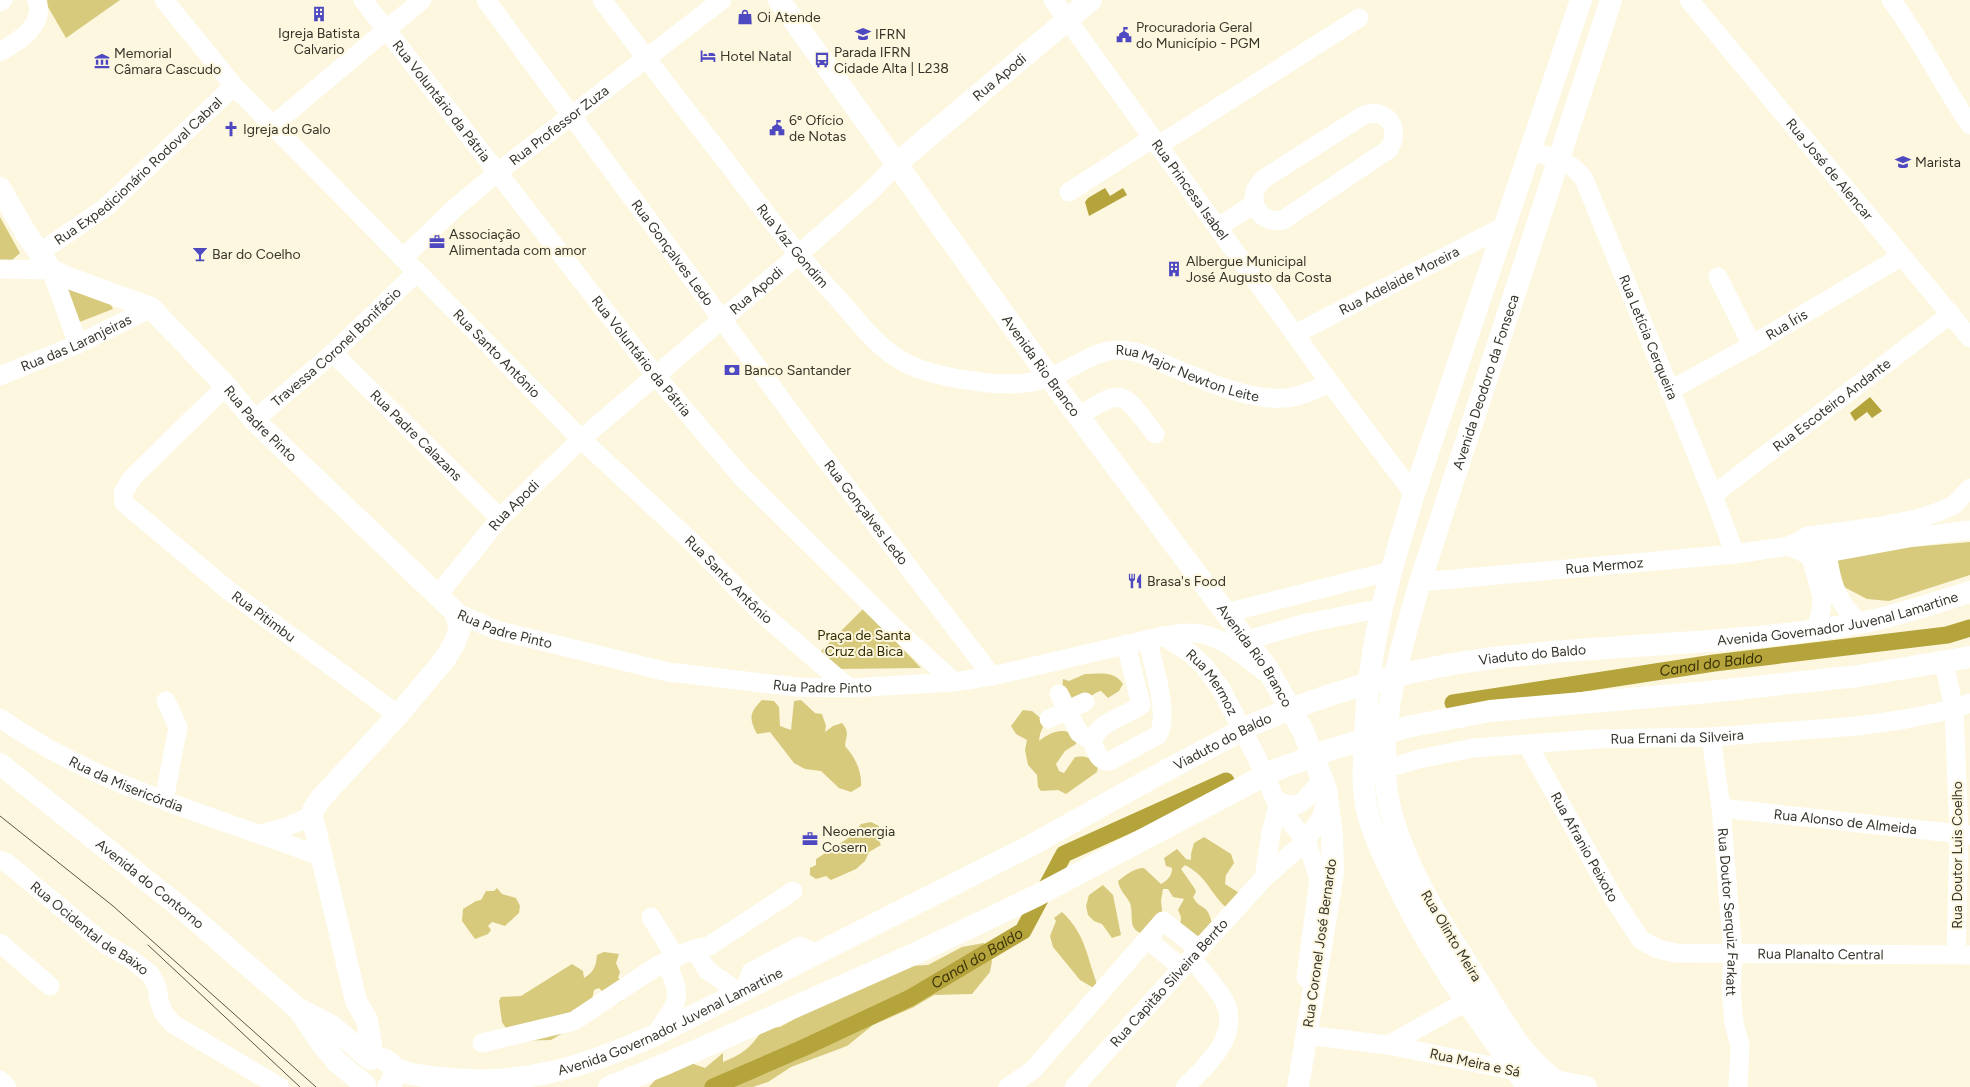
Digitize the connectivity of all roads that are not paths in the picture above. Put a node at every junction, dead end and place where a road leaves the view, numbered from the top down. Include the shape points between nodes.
1 (3, 0) edge
2 (37, 0) edge
3 (164, 0) edge
4 (363, 0) edge
5 (422, 0) edge
6 (486, 0) edge
7 (602, 0) edge
8 (722, 0) edge
9 (779, 0) edge
10 (1054, 0) edge
11 (1091, 0) edge
12 (1611, 0) edge
13 (1689, 0) edge
14 (1891, 0) edge
15 (0, 2) edge
16 (1578, 7) edge
17 (1359, 18) dead end
18 (1068, 19) junction
19 (1602, 27) junction
20 (387, 30) junction
21 (0, 52) edge
22 (646, 58) junction
23 (234, 86) junction
24 (572, 115) junction
25 (273, 125) junction
26 (1970, 125) edge
27 (1156, 142) junction
28 (1530, 151) junction
29 (1558, 160) junction
30 (896, 164) junction
31 (498, 172) junction
32 (0, 188) edge
33 (1069, 192) dead end
34 (1254, 204) junction
35 (1218, 227) junction
36 (1503, 227) junction
37 (798, 255) junction
38 (1902, 256) junction
39 (403, 258) junction
40 (45, 262) junction
41 (0, 269) edge
42 (417, 272) junction
43 (1718, 277) dead end
44 (1477, 306) junction
45 (151, 308) junction
46 (1506, 314) junction
47 (1951, 314) junction
48 (722, 320) junction
49 (1295, 334) junction
50 (1970, 338) edge
51 (78, 344) junction
52 (1752, 345) junction
53 (333, 353) junction
54 (0, 376) edge
55 (656, 376) junction
56 (1049, 377) junction
57 (1330, 384) junction
58 (226, 386) junction
59 (1669, 391) junction
60 (1078, 417) junction
61 (254, 420) junction
62 (1155, 434) dead end
63 (581, 439) junction
64 (1969, 492) edge
65 (1414, 494) junction
66 (1713, 495) junction
67 (500, 518) junction
68 (1970, 530) edge
69 (1817, 545) junction
70 (1735, 554) junction
71 (1391, 571) junction
72 (1420, 582) junction
73 (1970, 592) edge
74 (1302, 594) junction
75 (437, 596) junction
76 (1382, 608) junction
77 (455, 612) junction
78 (1226, 613) junction
79 (1308, 623) junction
80 (1860, 623) junction
81 (1816, 628) junction
82 (1155, 638) junction
83 (1247, 640) junction
84 (1703, 641) joint
85 (1126, 644) junction
86 (1970, 657) edge
87 (1944, 662) junction
88 (992, 676) junction
89 (1274, 679) junction
90 (954, 682) junction
91 (849, 688) junction
92 (1059, 694) dead end
93 (166, 701) dead end
94 (1085, 702) dead end
95 (1962, 706) edge
96 (1068, 711) junction
97 (398, 715) junction
98 (0, 718) edge
99 (1049, 719) dead end
100 (1303, 731) joint
101 (1711, 737) junction
102 (1092, 741) junction
103 (1527, 744) junction
104 (0, 764) edge
105 (1375, 770) junction
106 (1325, 787) junction
107 (164, 800) junction
108 (1277, 803) junction
109 (1721, 808) junction
110 (312, 816) junction
111 (261, 834) junction
112 (1965, 835) edge
113 (1306, 841) junction
114 (322, 857) junction
115 (0, 860) edge
116 (1264, 878) junction
117 (793, 891) dead end
118 (651, 917) dead end
119 (890, 917) joint
120 (1148, 940) junction
121 (0, 943) edge
122 (1649, 945) joint
123 (694, 949) junction
124 (1733, 954) junction
125 (1963, 954) edge
126 (1187, 956) junction
127 (671, 960) junction
128 (50, 986) dead end
129 (742, 991) junction
130 (1476, 997) junction
131 (359, 1006) junction
132 (297, 1008) junction
133 (332, 1026) junction
134 (655, 1035) junction
135 (1306, 1035) junction
136 (482, 1043) dead end
137 (1388, 1045) junction
138 (371, 1059) junction
139 (390, 1077) edge
140 (1522, 1079) edge
141 (0, 1080) edge
142 (1557, 1082) junction
143 (366, 1086) edge
144 (7, 1087) edge
145 (280, 1087) edge
146 (609, 1087) edge
147 (1008, 1087) edge
148 (1074, 1087) edge
149 (1185, 1087) edge
150 (1291, 1087) edge
151 (1298, 1087) edge
152 (1586, 1087) edge
153 (1738, 1087) edge

1 - 15 street
2 - 21 street via 38,15 34,25 18,41
3 - 23 street, Rua Santo Antônio
4 - 20 street, Rua Voluntário da Pátria
5 - 20 street
6 - 24 street, Rua Gonçalves Ledo
7 - 22 street, Rua Vaz Gondim
8 - 22 street, Rua Professor Zuza
9 - 30 main road, Avenida Rio Branco
10 - 18 street, Rua Princesa Isabel
11 - 18 main road, Rua Apodi
12 - 19 main road, Avenida Deodoro da Fonseca
13 - 38 street, Rua José de Alencar
14 - 26 street via 1909,23
16 - 19 main road via 1580,28 1586,32 1594,32
16 - 28 main road
17 - 27 street
18 - 27 street, Rua Princesa Isabel
18 - 30 main road, Rua Apodi
19 - 29 main road, Avenida Deodoro da Fonseca
20 - 25 street
20 - 31 street, Rua Voluntário da Pátria
22 - 24 street, Rua Professor Zuza
22 - 37 street, Rua Vaz Gondim
23 - 25 street, Rua Santo Antônio
23 - 40 street, Rua Expedicionário Rodoval Cabral
24 - 31 street, Rua Professor Zuza
24 - 48 street, Rua Gonçalves Ledo
25 - 39 street, Rua Santo Antônio
27 - 33 street
27 - 35 street, Rua Princesa Isabel
28 - 29 street, Rua Letícia Cerqueira
28 - 36 main road
29 - 46 main road, Avenida Deodoro da Fonseca
29 - 59 street, Rua Letícia Cerqueira via 1577,170 1584,179
30 - 37 street, Rua Apodi via 874,188
30 - 56 main road, Avenida Rio Branco
31 - 39 street, Rua Professor Zuza via 456,207
31 - 55 street, Rua Voluntário da Pátria
32 - 40 main road
34 - 34 street via 1253,197 1257,186 1265,178 1364,115 1378,113 1392,123 1394,136 1389,149 1283,220 1269,220 1263,217
34 - 35 street
35 - 49 street, Rua Princesa Isabel
36 - 44 main road
36 - 49 street, Rua Adelaide Moreira
37 - 48 street, Rua Apodi
37 - 56 street, Rua Vaz Gondim via 870,334 891,354 915,367 943,376 1004,385
38 - 47 street, Rua José de Alencar
38 - 52 street, Rua Íris
39 - 42 street, Rua Santo Antônio
40 - 41 street
40 - 45 main road, Rua Padre Pinto via 66,277
40 - 51 street
42 - 53 street, Travessa Coronel Bonifácio
42 - 63 street, Rua Santo Antônio
43 - 52 street
44 - 46 main road
44 - 65 main road
45 - 51 street, Rua das Laranjeiras
45 - 58 main road, Rua Padre Pinto
46 - 72 main road, Avenida Deodoro da Fonseca
47 - 50 street, Rua José de Alencar
47 - 66 street, Rua Escoteiro Andante
48 - 55 street, Rua Apodi
48 - 88 street, Rua Gonçalves Ledo
49 - 57 street, Rua Princesa Isabel
51 - 54 street, Rua das Laranjeiras
52 - 59 street, Rua Íris
53 - 61 street, Travessa Coronel Bonifácio
53 - 67 street, Rua Padre Calazans
55 - 63 street, Rua Apodi
55 - 90 street, Rua Voluntário da Pátria via 741,476 896,629
56 - 57 street, Rua Major Newton Leite via 1115,348 1128,349 1256,397 1299,396
56 - 60 main road, Avenida Rio Branco
57 - 65 street, Rua Princesa Isabel
58 - 61 main road, Rua Padre Pinto
58 - 97 street, Rua Pitimbu via 132,478 125,488 123,499 134,512 228,590
59 - 66 street, Rua Letícia Cerqueira
60 - 62 street via 1099,403 1115,396 1123,397 1130,402
60 - 78 main road, Avenida Rio Branco
61 - 75 main road, Rua Padre Pinto
63 - 67 street, Rua Apodi
63 - 91 street, Rua Santo Antônio via 694,544 758,610
64 - 69 street via 1954,505 1938,512
65 - 71 main road
66 - 70 street, Rua Letícia Cerqueira
67 - 75 street, Rua Apodi
68 - 69 street
69 - 70 street, Rua Mermoz via 1789,546
69 - 80 street via 1838,598
69 - 81 street via 1822,607
70 - 72 street, Rua Mermoz
71 - 74 street
71 - 76 main road
72 - 105 main road, Avenida Deodoro da Fonseca via 1396,666 1387,721
73 - 80 main road, Avenida Governador Juvenal Lamartine
74 - 78 street
74 - 79 street
75 - 77 main road, Rua Padre Pinto
76 - 79 street
76 - 105 main road via 1370,674
77 - 91 street, Rua Padre Pinto via 496,630 668,672 790,686
77 - 97 main road via 460,628 454,644 445,659
78 - 83 main road, Avenida Rio Branco
79 - 83 street
80 - 81 main road, Avenida Governador Juvenal Lamartine
81 - 84 main road, Avenida Governador Juvenal Lamartine
82 - 85 street, Rua Mermoz
82 - 89 street, Rua Mermoz via 1191,633 1208,635 1225,643
82 - 102 street via 1162,729 1158,736 1110,761 1099,758
82 - 108 street, Rua Mermoz via 1190,653 1204,666 1221,689
83 - 89 main road, Avenida Rio Branco
84 - 119 main road, Viaduto do Baldo via 1480,660 1428,668 1361,684 1301,704 1211,746 1030,846
85 - 88 street, Rua Mermoz
85 - 102 street via 1141,705 1101,727
86 - 87 main road
87 - 95 street, Rua Doutor Luis Coelho
87 - 146 main road via 1858,676 1490,711 1413,726 1332,749 1273,771 1036,896 912,955
88 - 90 street, Rua Padre Pinto
89 - 100 main road, Avenida Rio Branco
90 - 91 street, Rua Padre Pinto
92 - 96 street
93 - 107 street via 178,727
94 - 96 street
95 - 101 street, Rua Ernani da Silveira via 1906,719 1857,726
95 - 112 street, Rua Doutor Luis Coelho
96 - 99 street
96 - 102 street via 1079,733
97 - 110 main road via 322,797
98 - 107 street, Rua da Misericórdia via 74,763 125,787
100 - 106 main road, Rua Coronel José Bernardo
101 - 103 street, Rua Ernani da Silveira via 1596,739
101 - 109 street, Rua Doutor Serquiz Farkatt
103 - 105 street, Rua Ernani da Silveira via 1473,748
103 - 122 street, Rua Afranio Peixoto via 1614,899 1641,940
104 - 132 main road, Avenida do Contorno via 185,911
105 - 130 main road, Rua Olinto Meira via 1366,805 1377,842 1419,926
106 - 108 street via 1299,803
106 - 113 street, Rua Capitão Silveira Berrto via 1322,816
106 - 135 main road, Rua Coronel José Bernardo via 1332,835 1333,873
107 - 111 street, Rua da Misericórdia
108 - 113 street, Rua Coronel José Bernardo
108 - 116 street
109 - 112 street, Rua Alonso de Almeida
109 - 124 street, Rua Doutor Serquiz Farkatt
110 - 111 street
110 - 114 main road
111 - 114 street, Rua da Misericórdia
112 - 125 street, Rua Doutor Luis Coelho
113 - 116 street, Rua Capitão Silveira Berrto
113 - 150 street, Rua Coronel José Bernardo via 1319,878
114 - 131 main road
115 - 145 street, Rua Ocidental de Baixo via 7,863 105,944 131,959 151,975 157,986 163,1012 173,1024
116 - 126 street, Rua Capitão Silveira Berrto
117 - 123 street via 709,946
118 - 127 street
119 - 129 main road, Avenida Governador Juvenal Lamartine
120 - 126 street
120 - 126 street via 1163,921
120 - 147 street via 1034,1070
121 - 128 street
122 - 124 street, Rua Planalto Central via 1676,953
123 - 127 street
123 - 129 street via 707,970
124 - 125 street, Rua Planalto Central
124 - 153 street, Rua Doutor Serquiz Farkatt via 1731,990 1734,1023 1740,1046
126 - 148 street, Rua Capitão Silveira Berrto
126 - 149 street via 1223,999 1229,1022 1222,1045 1215,1056
127 - 134 street via 678,993 674,1007
127 - 136 street via 657,966 574,1021
129 - 134 main road, Avenida Governador Juvenal Lamartine
130 - 137 street
130 - 140 main road, Rua Olinto Meira
130 - 142 main road, Rua Olinto Meira via 1531,1061
131 - 133 main road via 348,1023
131 - 138 main road via 367,1020
132 - 133 main road, Avenida do Contorno
132 - 143 main road, Avenida do Contorno via 337,1062
133 - 138 main road, Avenida do Contorno
134 - 139 main road, Avenida Governador Juvenal Lamartine via 573,1068 507,1081 456,1080 401,1072
135 - 137 street, Rua Meira e Sá
135 - 151 main road, Rua Coronel José Bernardo
137 - 140 street, Rua Meira e Sá
138 - 139 main road, Avenida Governador Juvenal Lamartine via 381,1058 388,1061
138 - 143 main road via 361,1071
140 - 142 main road, Rua Meira e Sá
141 - 144 street
142 - 152 main road, Rua Meira e Sá

